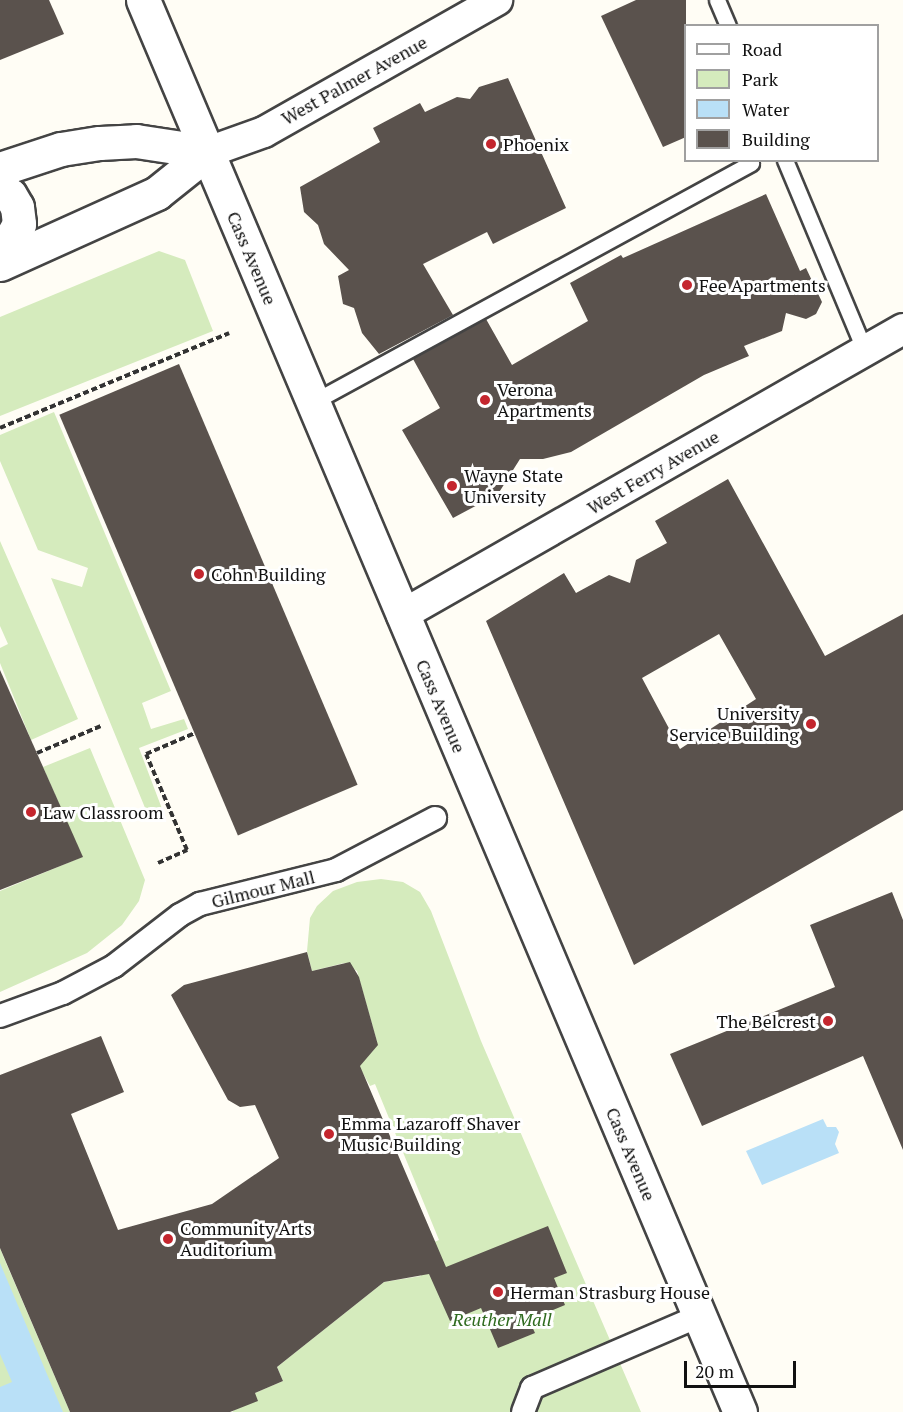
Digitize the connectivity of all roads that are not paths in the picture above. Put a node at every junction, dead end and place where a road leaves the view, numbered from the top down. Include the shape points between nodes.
1 (143, 0) edge
2 (497, 0) edge
3 (717, 0) edge
4 (727, 24) edge
5 (208, 152) junction
6 (786, 162) edge
7 (751, 164) dead end
8 (0, 169) edge
9 (0, 190) edge
10 (0, 257) edge
11 (0, 264) edge
12 (903, 329) edge
13 (865, 351) junction
14 (313, 402) junction
15 (402, 615) junction
16 (435, 818) dead end
17 (0, 1016) edge
18 (699, 1317) junction
19 (523, 1412) edge
20 (740, 1412) edge

1 - 5 street, Cass Avenue
2 - 5 street, West Palmer Avenue via 264,132
3 - 4 lane
5 - 8 street, West Palmer Avenue via 136,141 100,143 61,149
5 - 11 street, West Palmer Avenue via 157,193
5 - 14 street, Cass Avenue
6 - 13 lane
7 - 14 lane
9 - 10 street via 10,195 17,207 19,224
12 - 13 street, West Ferry Avenue
13 - 15 street, West Ferry Avenue
14 - 15 street, Cass Avenue
15 - 18 street, Cass Avenue
16 - 17 street, Gilmour Mall via 336,870 200,904 114,966 63,993
18 - 19 street via 532,1388
18 - 20 street, Cass Avenue

